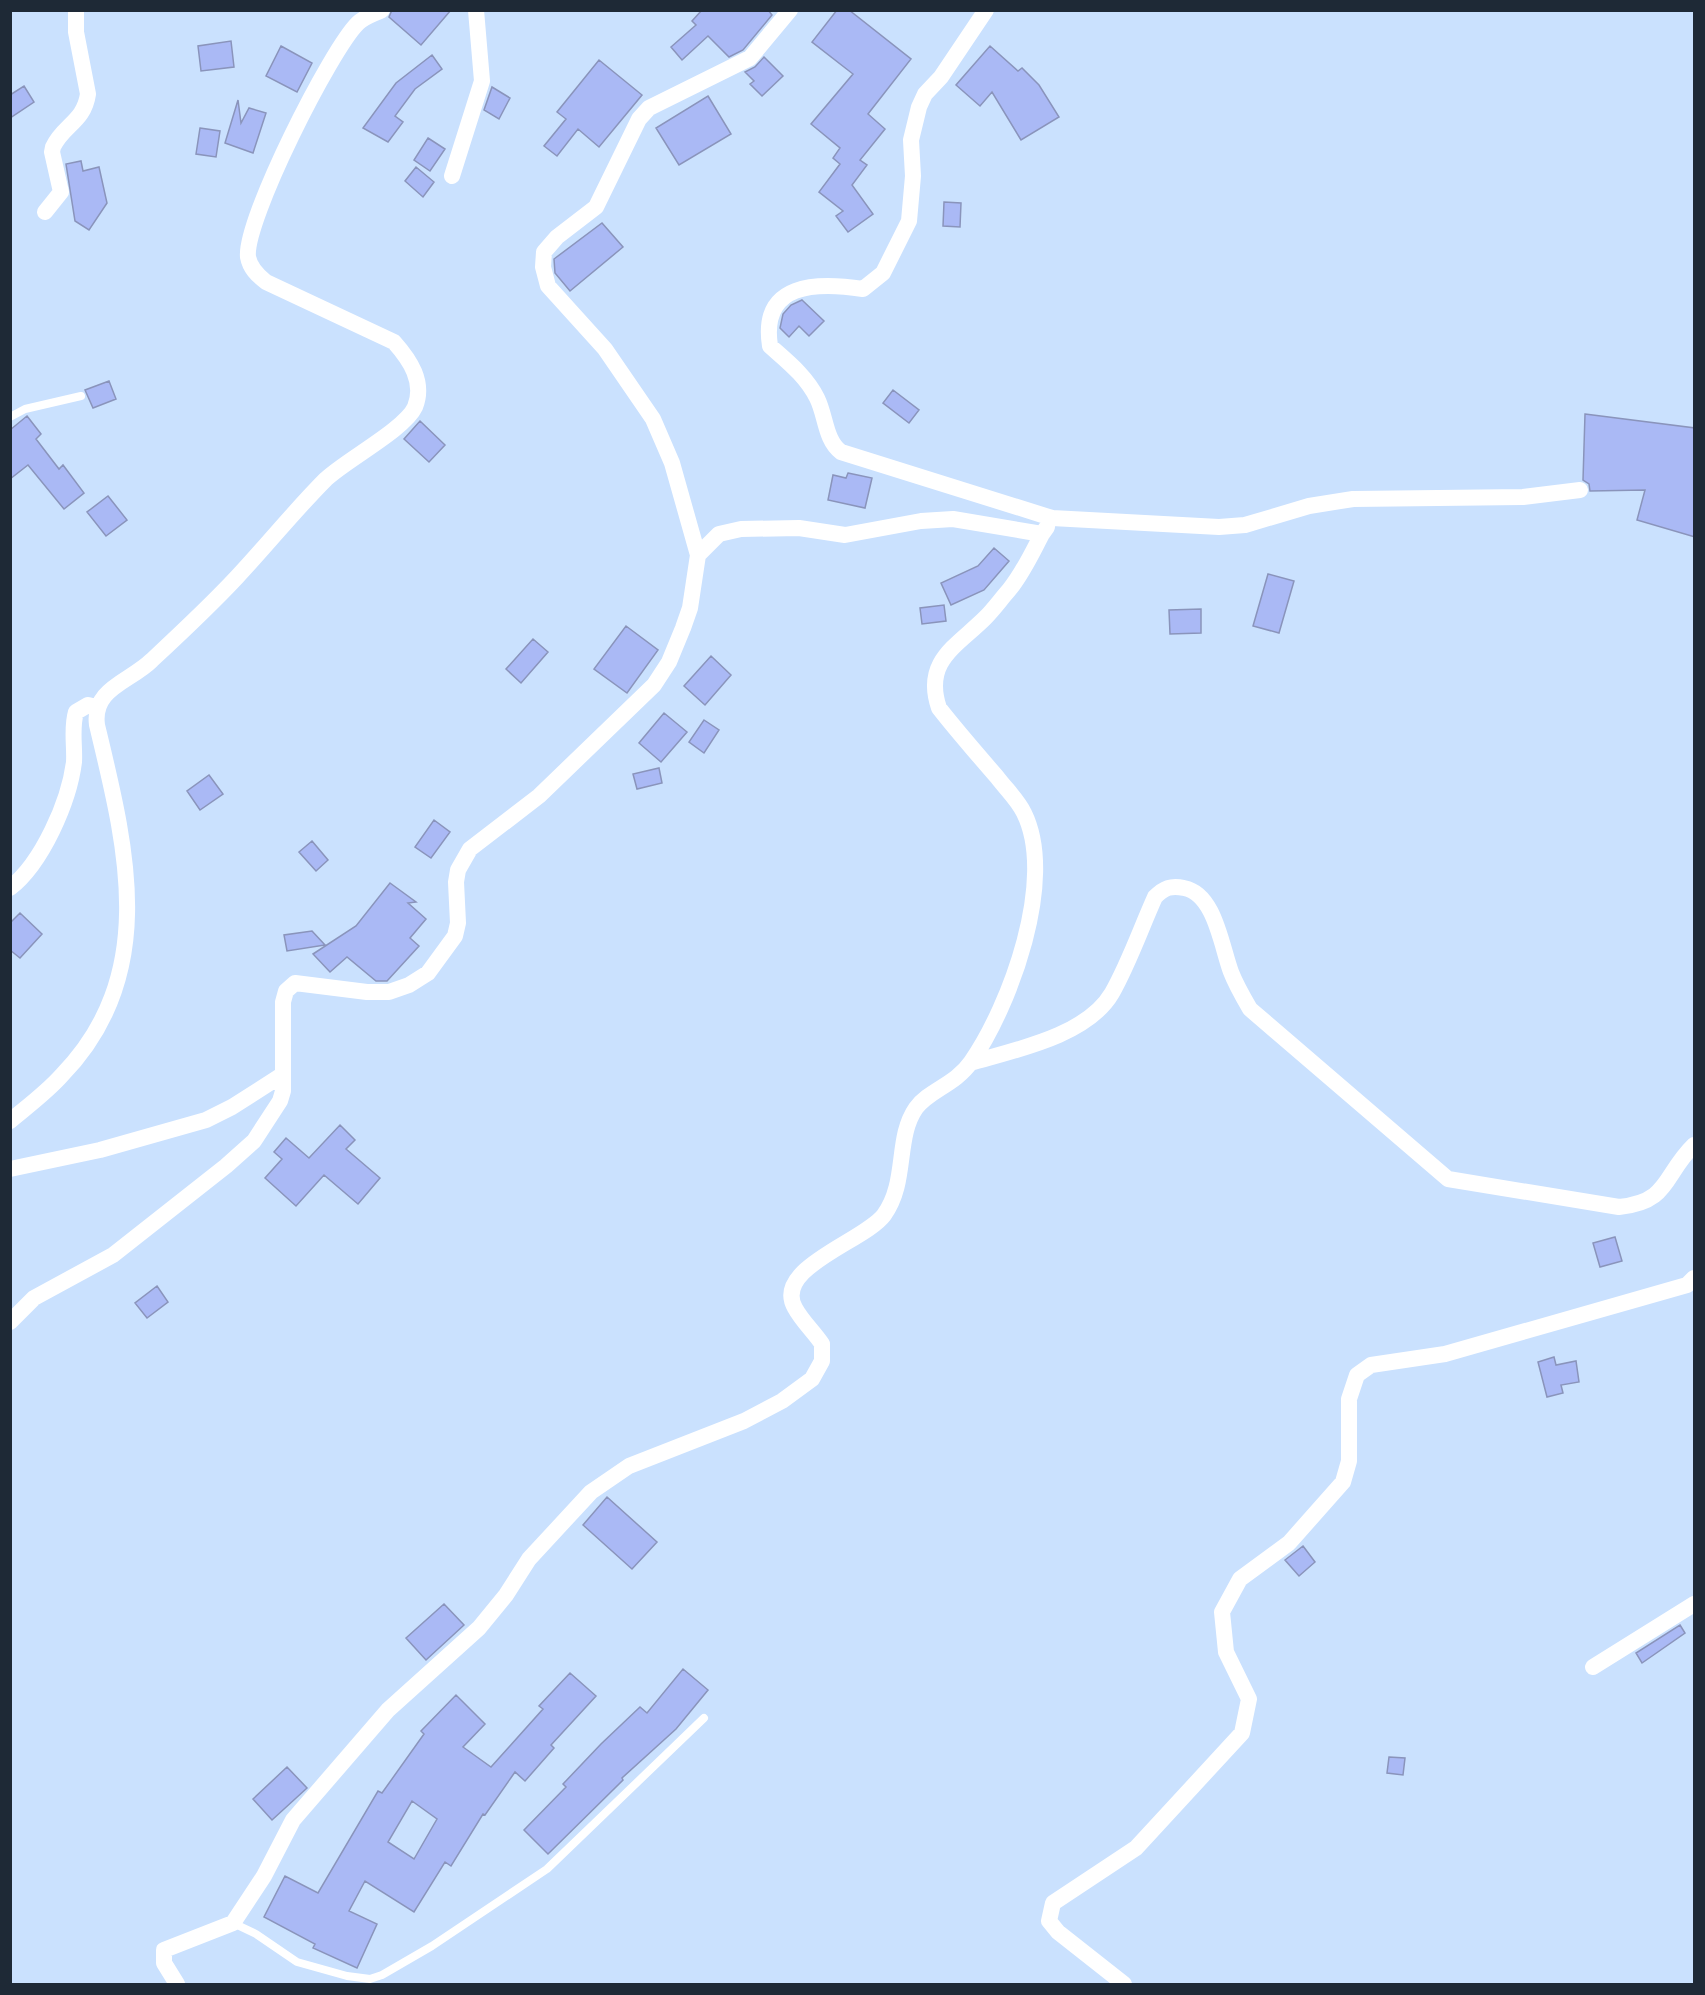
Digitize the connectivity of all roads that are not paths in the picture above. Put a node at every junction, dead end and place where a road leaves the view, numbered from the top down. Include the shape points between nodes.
1 (76, 10) edge
2 (382, 10) edge
3 (476, 10) edge
4 (790, 10) edge
5 (986, 10) edge
6 (452, 176) dead end
7 (45, 212) dead end
8 (81, 396) dead end
9 (10, 417) edge
10 (1580, 490) dead end
11 (1052, 518) junction
12 (1042, 534) junction
13 (698, 555) junction
14 (96, 707) junction
15 (10, 888) edge
16 (970, 1063) junction
17 (282, 1075) junction
18 (10, 1120) edge
19 (1695, 1145) edge
20 (10, 1169) edge
21 (1695, 1278) edge
22 (10, 1322) edge
23 (1695, 1604) edge
24 (1593, 1667) dead end
25 (704, 1718) dead end
26 (233, 1923) junction
27 (177, 1984) edge
28 (1124, 1984) edge

1 - 7 street via 87,104 53,147 61,192
2 - 14 street via 358,22 331,64 267,185 248,256 252,268 266,282 394,342 417,378 414,408 327,478 236,578 141,671 108,692
3 - 6 street via 482,81
4 - 13 street via 750,58 649,108 639,119 597,207 557,237 544,252 548,286 605,349 653,419 672,463
5 - 11 street via 952,62 925,94 911,140 909,221 883,273 863,289 812,287 790,293 778,301 768,334 770,346 805,377 826,419 833,446 841,452
8 - 9 lane
10 - 11 street via 1523,497 1353,499 1309,506 1245,525 1219,527
11 - 12 street
12 - 13 street via 953,519 846,535 799,528 741,528 719,534
12 - 16 street via 1010,589 985,618 953,645 935,675 933,691 939,708 1024,813 1036,855 1033,903 1024,946 1004,999
13 - 17 street via 690,608 669,662 654,685 538,796 480,840 464,859 456,882 458,923 442,956 428,973 389,992 295,983 286,991 283,1002
14 - 15 street via 88,705 76,712 74,763 54,827 40,854
14 - 18 street via 129,896 127,942 120,977 107,1011 88,1043 63,1075
16 - 19 street via 1080,1026 1112,994 1155,897 1165,888 1176,886 1195,890 1207,904 1232,974 1250,1009 1449,1179 1619,1207 1641,1205 1660,1192 1681,1158
16 - 26 street via 956,1079 915,1109 909,1121 897,1191 884,1215 870,1229 805,1269 792,1286 794,1307 822,1344 822,1361 812,1379 744,1421 629,1466 591,1492 529,1559 479,1628 388,1710 293,1820 264,1876
17 - 20 street via 206,1120 100,1150
17 - 22 street via 280,1101 254,1141 113,1255 34,1298
21 - 28 street via 1687,1286 1445,1354 1371,1365 1357,1376 1349,1399 1349,1461 1343,1482 1288,1543 1240,1579 1222,1612 1226,1652 1249,1699 1242,1732 1136,1848 1053,1903 1049,1920 1058,1932
23 - 24 street
25 - 26 lane via 547,1869 439,1942 382,1975 370,1979 347,1976 297,1962
26 - 27 street via 164,1950 164,1963

